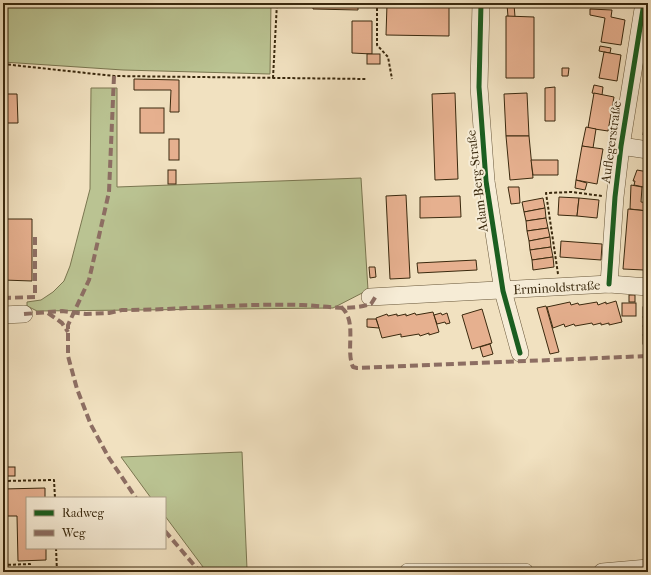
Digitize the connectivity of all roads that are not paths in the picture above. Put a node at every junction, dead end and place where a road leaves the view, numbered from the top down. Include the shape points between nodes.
1 (481, 3) edge
2 (644, 3) edge
3 (621, 146) junction
4 (648, 150) edge
5 (609, 284) junction
6 (648, 288) edge
7 (503, 291) junction
8 (370, 297) dead end
9 (24, 314) dead end
10 (3, 315) edge
11 (520, 353) dead end
12 (648, 568) edge
13 (408, 572) edge
14 (525, 572) edge
15 (602, 572) edge

1 - 7 street, Adam-Berg-Straße via 479,87 482,138 487,191
2 - 3 street, Auflegerstraße
3 - 4 street
3 - 5 street, Auflegerstraße
5 - 6 street, Erminoldstraße
5 - 7 street, Erminoldstraße
7 - 8 street, Erminoldstraße
7 - 11 street, Adam-Berg-Straße
9 - 10 street
12 - 15 street
13 - 14 street

